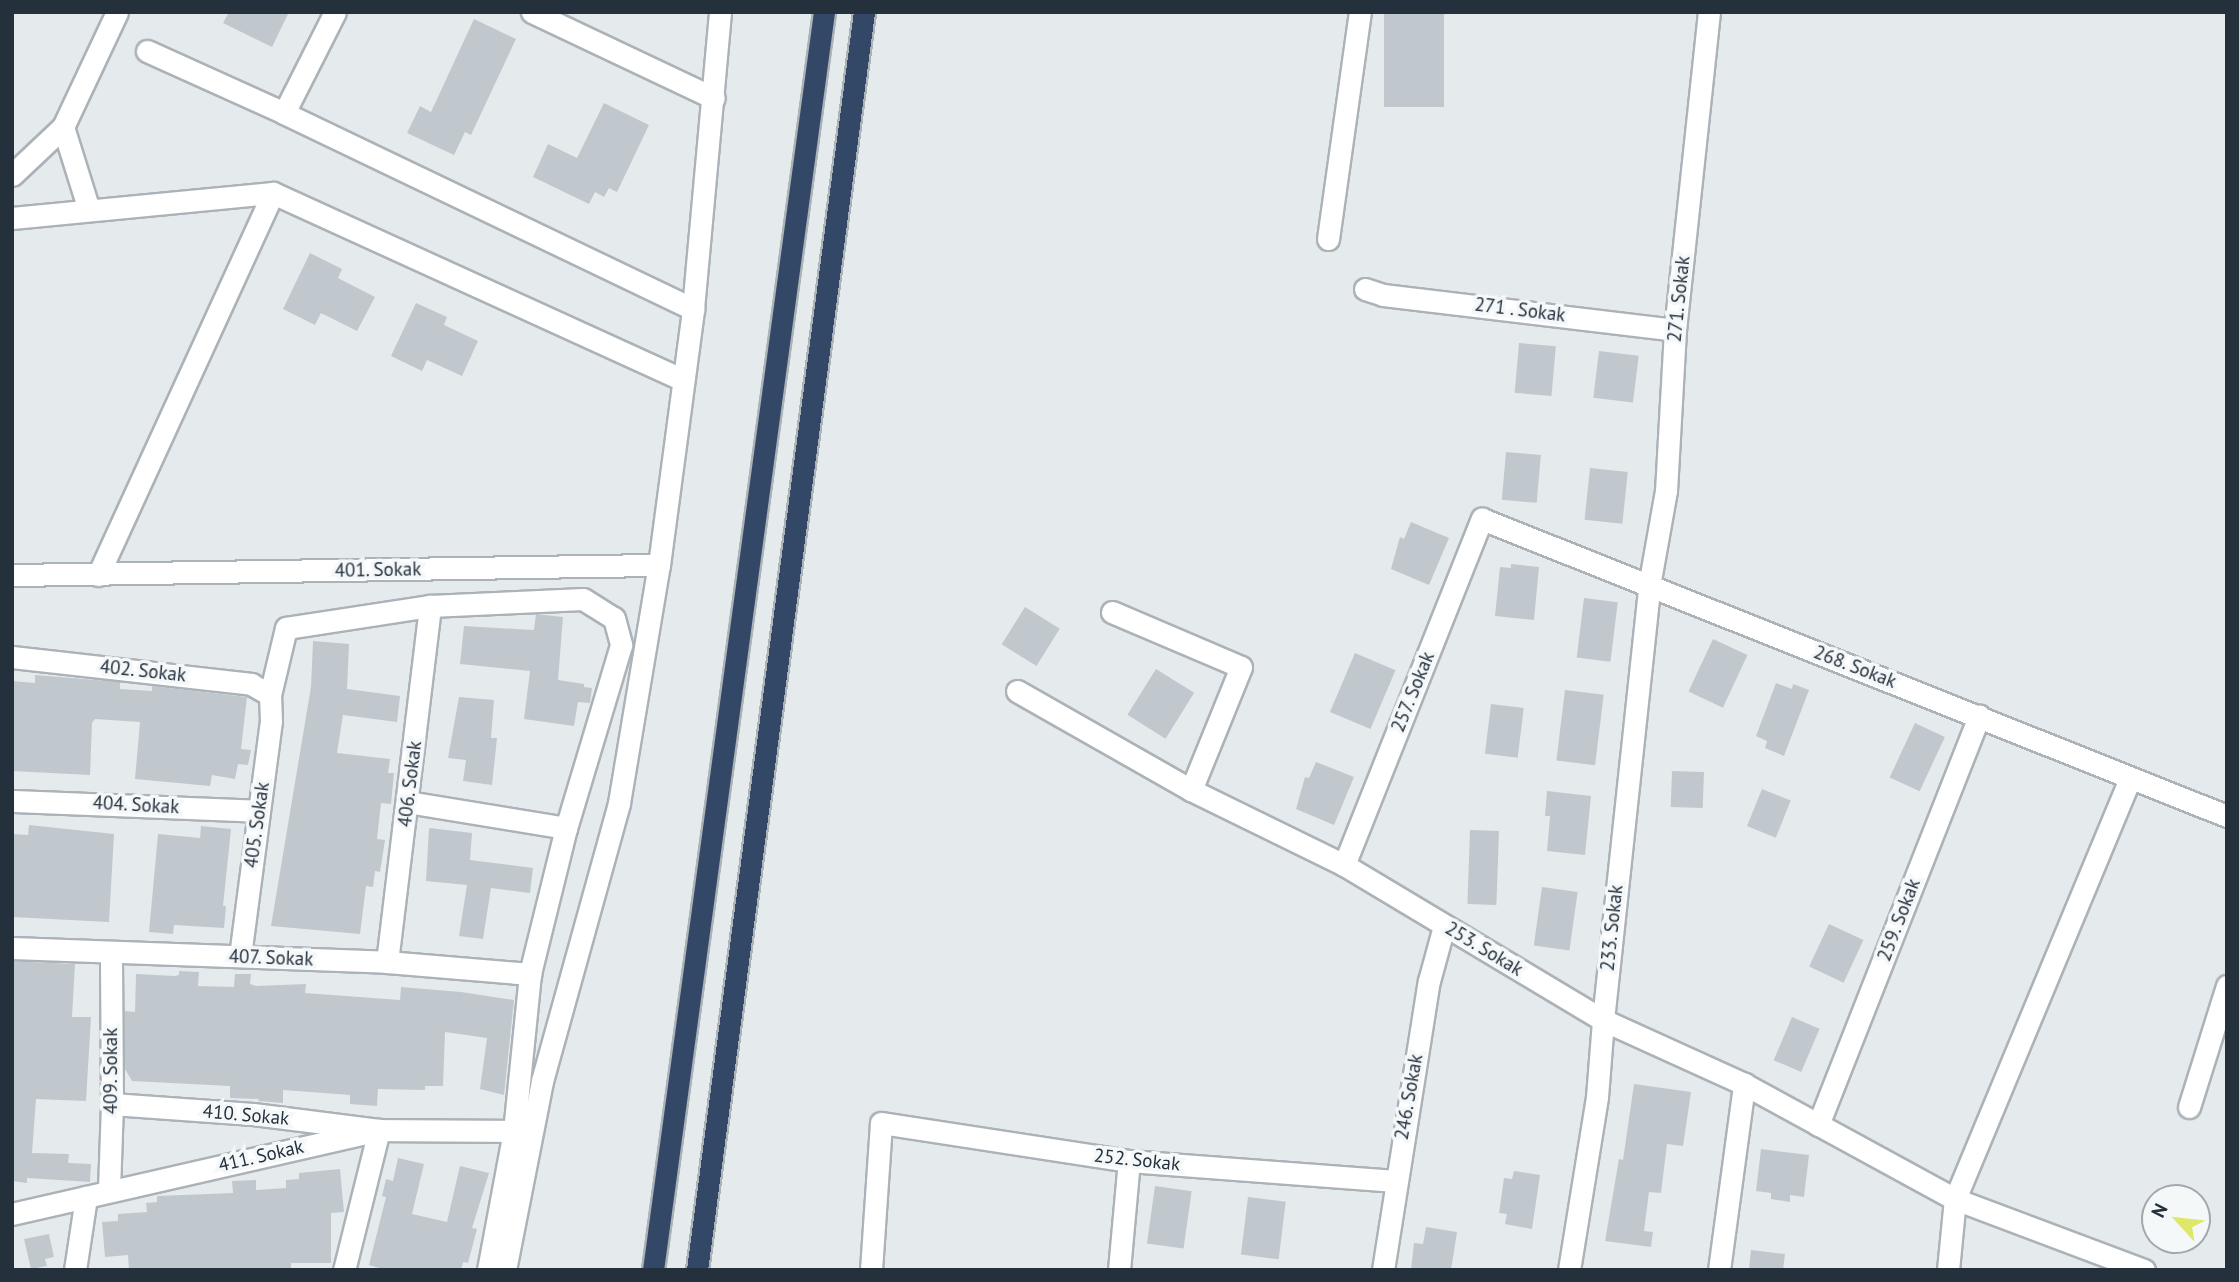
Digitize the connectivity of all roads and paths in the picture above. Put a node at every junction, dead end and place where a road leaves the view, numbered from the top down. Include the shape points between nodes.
1 (117, 12) edge
2 (335, 12) edge
3 (532, 12) edge
4 (720, 12) edge
5 (824, 12) edge
6 (864, 12) edge
7 (1360, 12) edge
8 (1709, 12) edge
9 (147, 51) dead end
10 (713, 98) junction
11 (284, 113) junction
12 (63, 127) junction
13 (12, 175) edge
14 (273, 194) junction
15 (89, 210) junction
16 (12, 218) edge
17 (1328, 239) dead end
18 (1365, 289) dead end
19 (693, 309) junction
20 (1675, 330) junction
21 (683, 380) junction
22 (1482, 519) joint
23 (659, 565) junction
24 (12, 575) edge
25 (98, 575) junction
26 (1649, 586) junction
27 (430, 606) junction
28 (1112, 612) dead end
29 (12, 657) edge
30 (1017, 691) dead end
31 (270, 695) junction
32 (1979, 716) junction
33 (2130, 778) junction
34 (1191, 789) junction
35 (12, 801) edge
36 (408, 802) junction
37 (259, 811) junction
38 (2227, 816) edge
39 (566, 828) junction
40 (1344, 865) junction
41 (1444, 926) junction
42 (12, 948) edge
43 (111, 952) junction
44 (240, 956) junction
45 (387, 962) junction
46 (530, 974) junction
47 (2227, 986) edge
48 (1602, 1020) junction
49 (1744, 1084) junction
50 (112, 1104) junction
51 (2189, 1107) dead end
52 (1818, 1125) junction
53 (379, 1130) junction
54 (514, 1131) junction
55 (1129, 1161) junction
56 (1395, 1181) junction
57 (109, 1190) junction
58 (86, 1197) junction
59 (1955, 1199) junction
60 (12, 1214) edge
61 (75, 1270) edge
62 (344, 1270) edge
63 (488, 1270) edge
64 (505, 1270) edge
65 (653, 1270) edge
66 (697, 1270) edge
67 (871, 1270) edge
68 (1119, 1270) edge
69 (1383, 1270) edge
70 (1569, 1270) edge
71 (1719, 1270) edge
72 (1948, 1270) edge
73 (2144, 1270) edge

1 - 12 street
2 - 11 street
3 - 10 street
4 - 10 street
5 - 65 highway
6 - 66 highway
7 - 17 street
8 - 20 street, 271. Sokak
9 - 11 street
10 - 19 street
11 - 19 street
12 - 13 street
12 - 15 street
14 - 15 street
14 - 21 street
14 - 25 street
15 - 16 street
18 - 20 street, 271 . Sokak via 1383,295
19 - 21 street
20 - 26 street, 271. Sokak via 1666,491
21 - 23 street
22 - 26 street, 268. Sokak
22 - 40 street, 257. Sokak
23 - 25 street, 401. Sokak
23 - 64 street via 619,803 542,1081
24 - 25 street, 401. Sokak
26 - 32 street, 268. Sokak
26 - 48 street, 233. Sokak
27 - 31 street, 405. Sokak via 286,628
27 - 36 street, 406. Sokak
27 - 39 street via 583,599 614,618 621,645
28 - 34 street via 1241,667
29 - 31 street, 402. Sokak via 238,682
30 - 34 street, 253. Sokak
31 - 37 street, 405. Sokak via 272,715
32 - 33 street, 268. Sokak
32 - 52 street, 259. Sokak
33 - 38 street, 268. Sokak
33 - 59 street
34 - 40 street, 253. Sokak
35 - 37 street, 404. Sokak
36 - 39 street
36 - 45 street, 406. Sokak
37 - 44 street, 405. Sokak
39 - 46 street
40 - 41 street, 253. Sokak
41 - 48 street, 253. Sokak
41 - 56 street, 246. Sokak via 1429,981
42 - 43 street, 407. Sokak
43 - 44 street, 407. Sokak
43 - 50 street, 409. Sokak
44 - 45 street, 407. Sokak
45 - 46 street, 407. Sokak
46 - 54 street
47 - 51 street
48 - 49 street, 253. Sokak
48 - 70 street, 233. Sokak via 1597,1097
49 - 52 street, 253. Sokak
49 - 71 street
50 - 53 street, 410. Sokak via 253,1114
50 - 57 street, 409. Sokak
52 - 59 street, 253. Sokak
53 - 54 street, 411. Sokak
53 - 57 street, 411. Sokak
53 - 62 street
54 - 63 street
55 - 56 street, 252. Sokak
55 - 67 street, 252. Sokak via 881,1123
55 - 68 street
56 - 69 street, 246. Sokak
57 - 58 street, 411. Sokak
58 - 60 street, 411. Sokak
58 - 61 street
59 - 72 street
59 - 73 street, 253. Sokak

